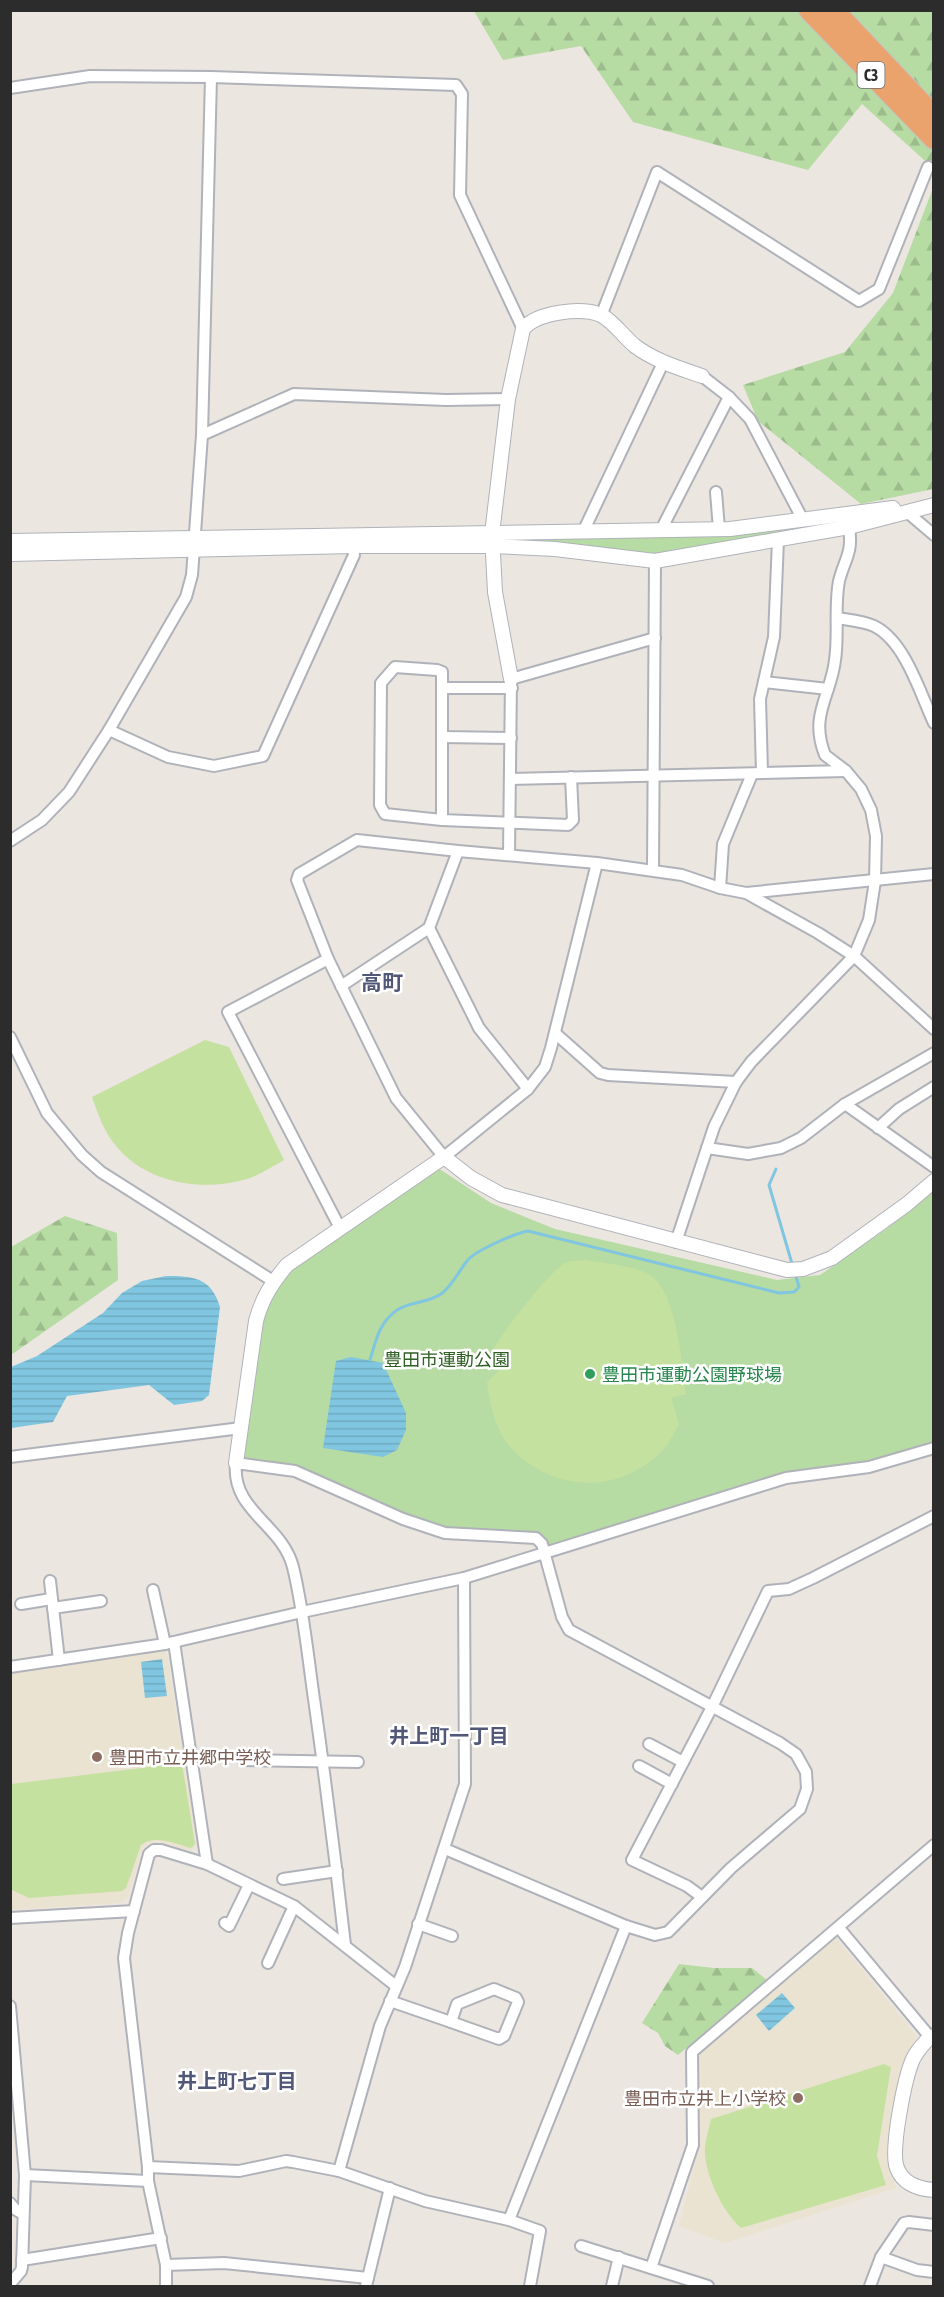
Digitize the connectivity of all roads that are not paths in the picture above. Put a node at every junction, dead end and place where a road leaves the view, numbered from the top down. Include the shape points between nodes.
1 (809, 10) edge
2 (834, 10) edge
3 (211, 76) junction
4 (10, 88) edge
5 (933, 116) edge
6 (933, 139) edge
7 (928, 167) dead end
8 (602, 316) junction
9 (523, 329) junction
10 (663, 363) junction
11 (702, 376) joint
12 (729, 397) junction
13 (508, 399) junction
14 (202, 435) junction
15 (716, 492) dead end
16 (933, 504) edge
17 (907, 512) junction
18 (803, 520) junction
19 (849, 527) junction
20 (719, 529) junction
21 (661, 530) junction
22 (583, 532) junction
23 (933, 535) edge
24 (492, 540) junction
25 (778, 540) junction
26 (10, 542) edge
27 (194, 544) junction
28 (353, 546) junction
29 (10, 554) edge
30 (655, 561) junction
31 (837, 618) junction
32 (656, 638) junction
33 (764, 682) junction
34 (511, 683) junction
35 (443, 688) junction
36 (828, 689) junction
37 (933, 723) edge
38 (109, 730) junction
39 (442, 737) junction
40 (511, 738) junction
41 (846, 771) junction
42 (757, 773) junction
43 (654, 775) junction
44 (571, 777) junction
45 (510, 779) junction
46 (442, 820) junction
47 (509, 824) junction
48 (10, 841) edge
49 (458, 851) junction
50 (509, 854) junction
51 (597, 862) junction
52 (654, 870) junction
53 (933, 874) edge
54 (875, 881) junction
55 (720, 888) junction
56 (746, 893) junction
57 (429, 928) junction
58 (854, 956) junction
59 (328, 959) junction
60 (341, 986) junction
61 (933, 1029) edge
62 (555, 1033) junction
63 (10, 1037) edge
64 (933, 1053) edge
65 (736, 1082) junction
66 (933, 1087) edge
67 (528, 1089) junction
68 (845, 1104) junction
69 (878, 1128) junction
70 (707, 1148) junction
71 (444, 1157) junction
72 (933, 1167) edge
73 (933, 1181) edge
74 (340, 1228) junction
75 (676, 1242) junction
76 (273, 1281) junction
77 (241, 1428) junction
78 (933, 1448) edge
79 (10, 1457) edge
80 (236, 1463) junction
81 (933, 1516) edge
82 (544, 1552) junction
83 (464, 1578) junction
84 (50, 1581) dead end
85 (153, 1590) dead end
86 (101, 1601) dead end
87 (52, 1603) junction
88 (21, 1604) dead end
89 (302, 1612) junction
90 (169, 1643) junction
91 (59, 1660) junction
92 (10, 1667) edge
93 (712, 1707) junction
94 (649, 1744) dead end
95 (243, 1760) dead end
96 (322, 1761) junction
97 (358, 1762) dead end
98 (683, 1762) junction
99 (639, 1766) dead end
100 (672, 1784) junction
101 (933, 1845) edge
102 (445, 1849) junction
103 (207, 1864) junction
104 (337, 1871) junction
105 (283, 1879) dead end
106 (249, 1886) junction
107 (702, 1897) junction
108 (294, 1906) junction
109 (134, 1911) junction
110 (10, 1918) edge
111 (225, 1923) dead end
112 (418, 1924) junction
113 (626, 1926) junction
114 (839, 1928) junction
115 (452, 1936) dead end
116 (345, 1945) junction
117 (268, 1963) dead end
118 (396, 1986) junction
119 (390, 2001) junction
120 (10, 2006) edge
121 (451, 2022) junction
122 (11, 2031) edge
123 (932, 2035) edge
124 (148, 2166) junction
125 (339, 2171) junction
126 (25, 2175) junction
127 (148, 2181) junction
128 (390, 2188) junction
129 (933, 2190) edge
130 (10, 2203) edge
131 (23, 2214) junction
132 (509, 2220) junction
133 (933, 2225) edge
134 (23, 2237) junction
135 (161, 2238) junction
136 (10, 2241) edge
137 (581, 2246) dead end
138 (619, 2257) junction
139 (881, 2257) junction
140 (22, 2260) junction
141 (166, 2265) junction
142 (651, 2268) junction
143 (933, 2272) edge
144 (367, 2282) edge
145 (10, 2284) edge
146 (166, 2286) edge
147 (530, 2286) edge
148 (612, 2286) edge
149 (708, 2286) edge
150 (870, 2286) edge

1 - 6 highway, C3
2 - 5 highway, C3
3 - 4 street via 90,76
3 - 9 street via 456,85 462,94 460,195
3 - 14 street
7 - 8 street via 879,289 859,301 657,172
8 - 9 street via 573,310 536,319
8 - 10 street via 636,346
9 - 13 street
10 - 11 street
10 - 22 street
11 - 12 street
12 - 18 street via 750,419
12 - 21 street
13 - 14 street via 294,393
13 - 24 street
14 - 27 street
15 - 20 street
16 - 17 street
16 - 18 street
17 - 19 street
17 - 23 street
18 - 20 street
19 - 25 street
19 - 31 street via 851,541 839,584
20 - 21 street
21 - 22 street
22 - 24 street
24 - 27 street
24 - 28 street
24 - 30 street
24 - 34 street via 495,592
25 - 30 street
25 - 33 street via 774,637
26 - 27 street
27 - 28 street
27 - 29 street
27 - 38 street via 186,597
28 - 38 street via 354,555 263,756 214,766 168,757
30 - 32 street
31 - 36 street via 836,659
31 - 37 street via 874,627 892,639
32 - 34 street
32 - 43 street
33 - 36 street
33 - 42 street
34 - 35 street
34 - 40 street
35 - 39 street
35 - 46 street via 442,672 437,670 394,667 381,683 380,805 388,815
36 - 41 street via 819,712 822,746 827,757
38 - 48 street via 69,792 42,820
39 - 40 street
39 - 46 street
40 - 45 street
41 - 42 street
41 - 54 street via 871,810 876,836
42 - 43 street
42 - 55 street via 723,844
43 - 44 street
43 - 52 street
44 - 45 street
44 - 47 street via 571,824
45 - 47 street
46 - 47 street
47 - 50 street
49 - 50 street
49 - 57 street
49 - 59 street via 357,840 299,874 297,880
50 - 51 street
51 - 52 street
51 - 62 street
52 - 55 street
53 - 54 street
54 - 56 street
54 - 58 street via 869,920
55 - 56 street
56 - 58 street
57 - 60 street
57 - 67 street via 479,1028
58 - 61 street
58 - 65 street
59 - 60 street
59 - 74 street via 228,1012
60 - 71 street via 396,1098
62 - 65 street via 608,1075
62 - 67 street via 545,1067
63 - 76 street via 47,1113 100,1172
64 - 68 street
65 - 70 street
66 - 69 street
67 - 71 street
68 - 69 street
68 - 70 street via 801,1138 781,1148 748,1154
69 - 72 street
70 - 75 street
71 - 74 street
71 - 75 street via 502,1195
73 - 75 street via 832,1258 803,1269 787,1270
74 - 76 street via 287,1265
76 - 77 street via 261,1301 256,1321
77 - 79 street
77 - 80 street
78 - 82 street via 869,1467 786,1478
80 - 82 street via 295,1471 403,1519 445,1533 536,1538
80 - 89 street via 236,1482 247,1504 289,1555
81 - 93 street via 813,1578 789,1589 768,1592
82 - 83 street
82 - 93 street via 569,1630
83 - 89 street
83 - 102 street via 465,1784
84 - 87 street
85 - 90 street
86 - 87 street
87 - 88 street
87 - 91 street
89 - 90 street
89 - 96 street
90 - 91 street
90 - 103 street
91 - 92 street
93 - 98 street
93 - 107 street via 796,1754 804,1765 807,1784 800,1809
94 - 98 street
95 - 96 street
96 - 97 street
96 - 104 street
98 - 100 street
99 - 100 street
100 - 107 street via 632,1860
101 - 114 street
102 - 112 street
102 - 113 street
103 - 106 street
103 - 109 street via 154,1850 149,1854
104 - 105 street
104 - 116 street
106 - 108 street
106 - 111 street via 229,1926
107 - 113 street via 679,1923 662,1934
108 - 116 street
108 - 117 street
109 - 110 street
109 - 124 street via 124,1958
112 - 115 street
112 - 118 street
113 - 132 street
114 - 123 street
114 - 142 street via 692,2052 693,2145
116 - 118 street
118 - 119 street
119 - 121 street
119 - 125 street
120 - 122 street
121 - 121 street via 457,2004 494,1989 518,2002 504,2036 499,2039
122 - 126 street
123 - 129 street via 913,2059 898,2124 896,2166 910,2185
124 - 125 street via 239,2171 286,2161
124 - 127 street
125 - 128 street
126 - 127 street
126 - 131 street
127 - 135 street
128 - 132 street via 425,2201
128 - 144 street
130 - 131 street
131 - 134 street
132 - 147 street via 540,2231
133 - 139 street via 904,2223
134 - 136 street
134 - 140 street
135 - 140 street
135 - 141 street
137 - 138 street
138 - 142 street
138 - 148 street
139 - 143 street
139 - 150 street
140 - 145 street via 21,2271
141 - 144 street via 224,2263
141 - 146 street
142 - 149 street

